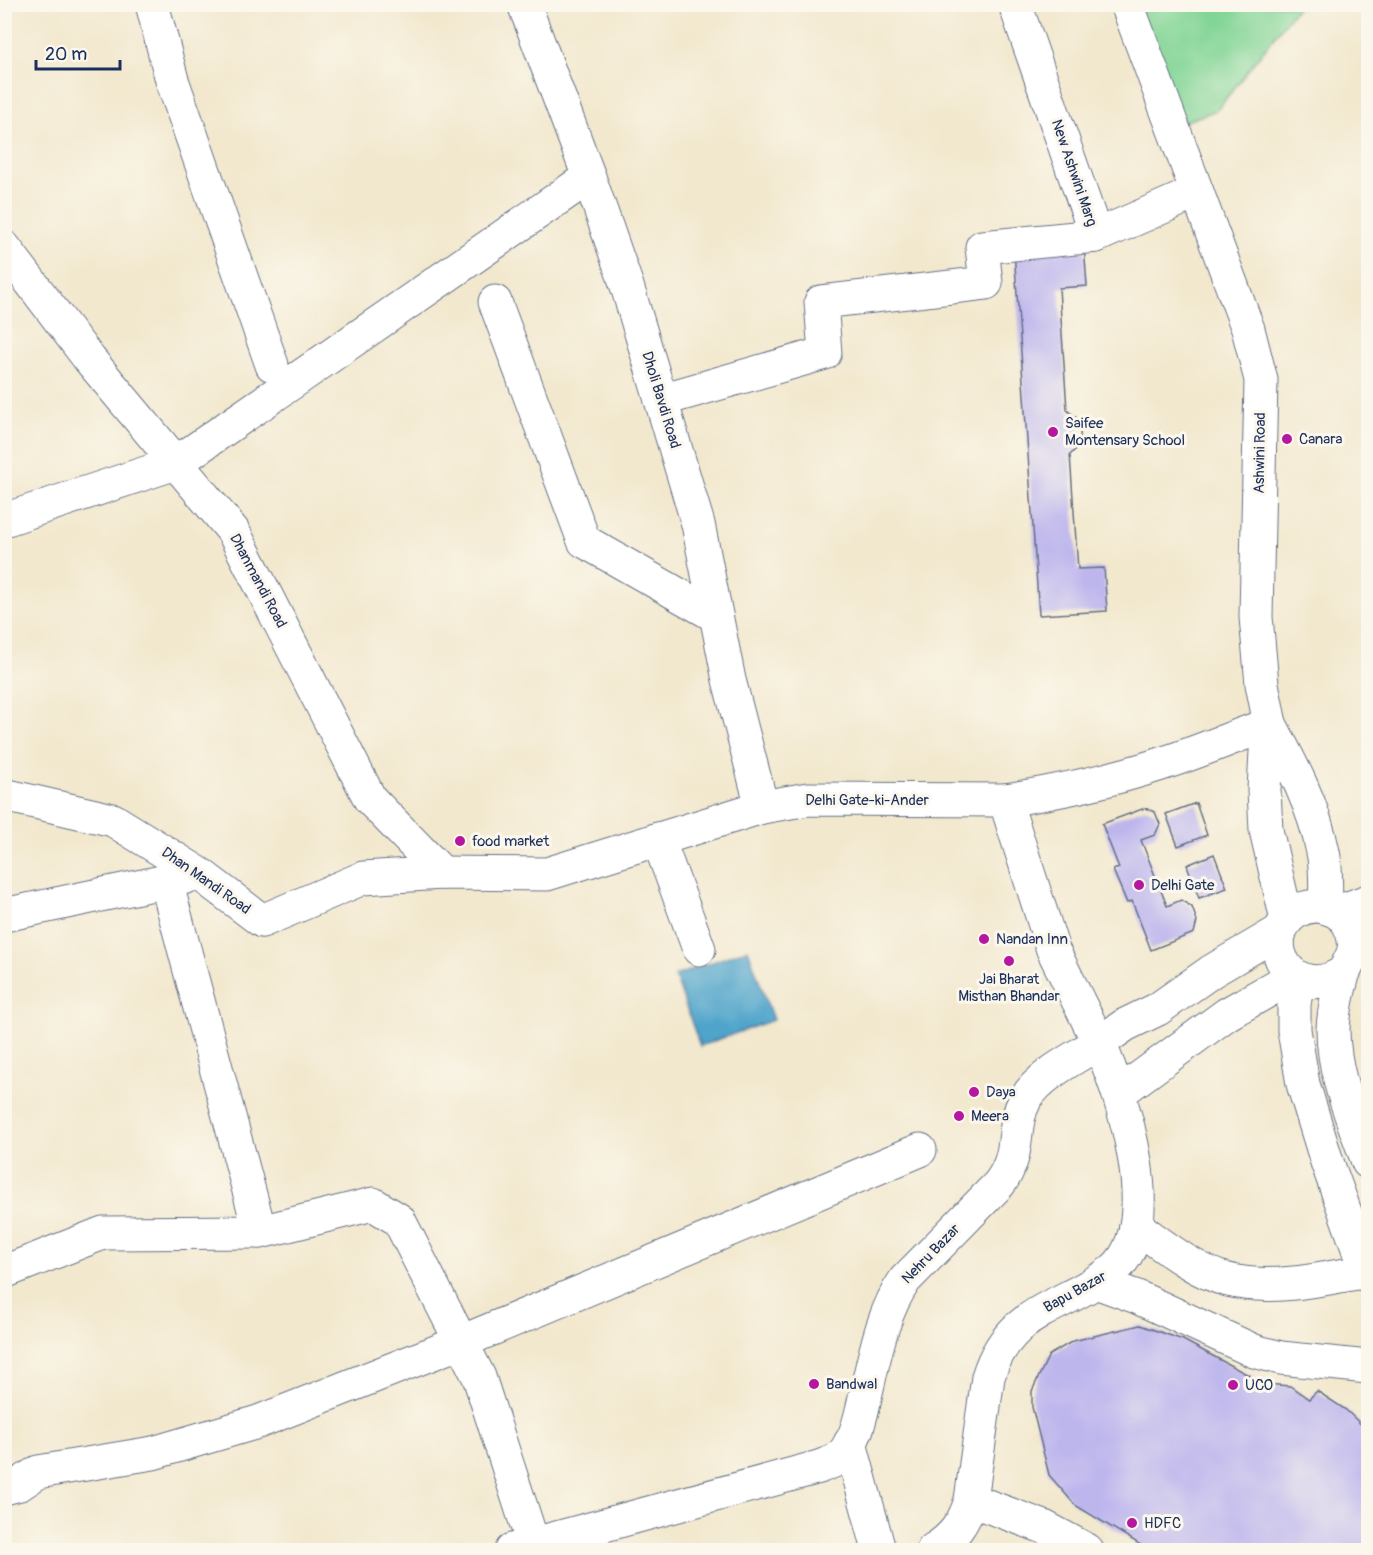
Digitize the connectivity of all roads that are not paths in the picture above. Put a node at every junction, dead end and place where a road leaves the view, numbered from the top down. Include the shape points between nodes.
1 (152, 4) edge
2 (524, 4) edge
3 (1016, 4) edge
4 (1127, 4) edge
5 (589, 177) junction
6 (1197, 192) junction
7 (1096, 236) junction
8 (4, 247) edge
9 (495, 302) dead end
10 (272, 365) dead end
11 (661, 400) junction
12 (176, 463) junction
13 (4, 520) edge
14 (716, 616) junction
15 (1270, 723) junction
16 (4, 795) edge
17 (1005, 800) junction
18 (762, 807) junction
19 (658, 839) junction
20 (442, 873) junction
21 (200, 874) junction
22 (166, 881) junction
23 (1368, 901) edge
24 (1332, 910) junction
25 (4, 915) edge
26 (1284, 926) junction
27 (699, 949) dead end
28 (1354, 963) edge
29 (1296, 977) junction
30 (1099, 1042) junction
31 (1119, 1094) junction
32 (920, 1150) dead end
33 (1368, 1162) edge
34 (1136, 1226) junction
35 (260, 1232) junction
36 (4, 1272) edge
37 (1368, 1273) edge
38 (1096, 1282) junction
39 (461, 1342) junction
40 (1368, 1367) edge
41 (850, 1443) junction
42 (4, 1488) edge
43 (971, 1500) junction
44 (1050, 1539) edge
45 (527, 1549) edge
46 (879, 1551) edge
47 (933, 1551) edge
48 (1087, 1551) edge

1 - 10 main road via 172,80
2 - 5 main road, Dholi Bavdi Road
3 - 7 main road, New Ashwini Marg
4 - 6 main road, Ashwini Road
5 - 11 main road, Dholi Bavdi Road
5 - 12 main road
6 - 7 main road, New Ashwini Marg
6 - 15 main road, Ashwini Road via 1248,329 1261,380 1256,617
7 - 11 main road via 982,247 986,283 820,302 825,353
8 - 12 main road, Dhanmandi Road via 90,360
9 - 14 main road via 584,541
11 - 14 main road, Dholi Bavdi Road via 698,524
12 - 13 main road
12 - 20 main road, Dhanmandi Road via 233,531 370,799
14 - 18 main road, Dholi Bavdi Road
15 - 17 main road, Delhi Gate-ki-Ander via 1103,782
15 - 24 main road via 1311,810 1324,854
15 - 26 main road, Ashwini Road via 1264,790 1266,830
16 - 21 main road, Dhan Mandi Road via 112,820
17 - 18 main road, Delhi Gate-ki-Ander via 837,798
17 - 30 main road via 1053,950
18 - 19 main road, Delhi Gate-ki-Ander
19 - 20 main road, Delhi Gate-ki-Ander via 547,874
19 - 27 main road
20 - 21 main road, Dhan Mandi Road via 363,878 262,921
21 - 22 main road
22 - 25 main road
22 - 35 main road
23 - 24 main road
24 - 26 main road via 1305,908
24 - 28 main road via 1351,929
26 - 29 main road via 1279,953
26 - 30 main road via 1158,1009
28 - 29 main road via 1322,983
28 - 33 main road via 1336,1001 1334,1055
29 - 31 main road via 1227,1014
29 - 37 main road via 1294,1030 1303,1084
30 - 31 main road, Bapu Bazar
30 - 41 main road, Nehru Bazar via 1035,1086 1024,1100 1007,1173 897,1291
31 - 34 main road, Bapu Bazar via 1136,1167
32 - 39 main road
34 - 37 main road via 1172,1253 1226,1279 1285,1283
34 - 38 main road, Bapu Bazar via 1126,1255 1114,1270
35 - 36 main road via 103,1233
35 - 39 main road via 373,1204 399,1220
38 - 40 main road via 1254,1351 1281,1358
38 - 43 main road, Bapu Bazar via 1024,1322 1001,1346 988,1377
39 - 42 main road via 258,1422 153,1453 38,1472 20,1484
39 - 45 main road via 479,1377
41 - 45 main road, Nehru Bazar via 839,1458 819,1467
41 - 46 main road
43 - 44 main road
43 - 47 main road, Bapu Bazar via 958,1529
44 - 48 main road

